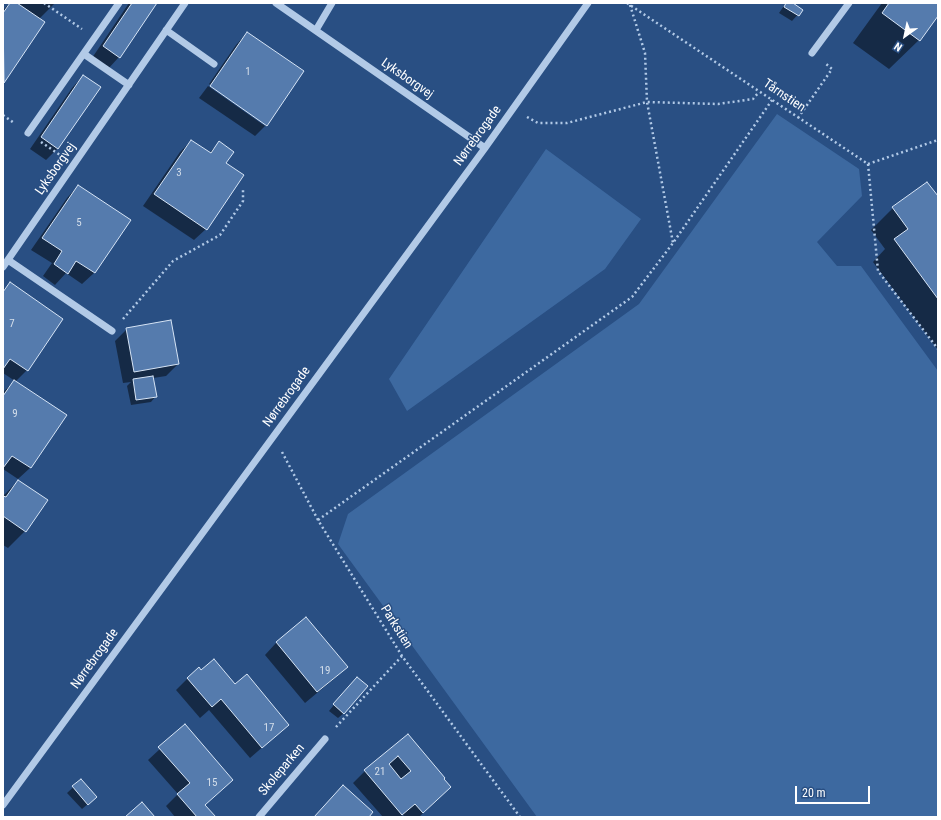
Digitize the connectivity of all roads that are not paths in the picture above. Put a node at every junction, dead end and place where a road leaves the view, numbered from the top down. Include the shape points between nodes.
1 (119, 3) edge
2 (185, 3) edge
3 (276, 3) edge
4 (332, 3) edge
5 (588, 3) edge
6 (849, 3) edge
7 (166, 30) junction
8 (316, 30) junction
9 (812, 53) road end
10 (84, 54) junction
11 (214, 64) dead end
12 (129, 84) junction
13 (28, 133) dead end
14 (485, 148) junction
15 (8, 260) junction
16 (3, 267) edge
17 (112, 331) road end
18 (325, 739) road end
19 (3, 805) edge
20 (258, 817) edge

1 - 10 street
2 - 7 street, Lyksborgvej
3 - 8 street, Lyksborgvej
4 - 8 street
5 - 14 street, Nørrebrogade
6 - 9 street
7 - 11 street
7 - 12 street, Lyksborgvej
8 - 14 street, Lyksborgvej
10 - 12 street
10 - 13 street
12 - 15 street, Lyksborgvej
14 - 19 street, Nørrebrogade
15 - 16 street, Lyksborgvej
15 - 17 street
18 - 20 street, Skoleparken

